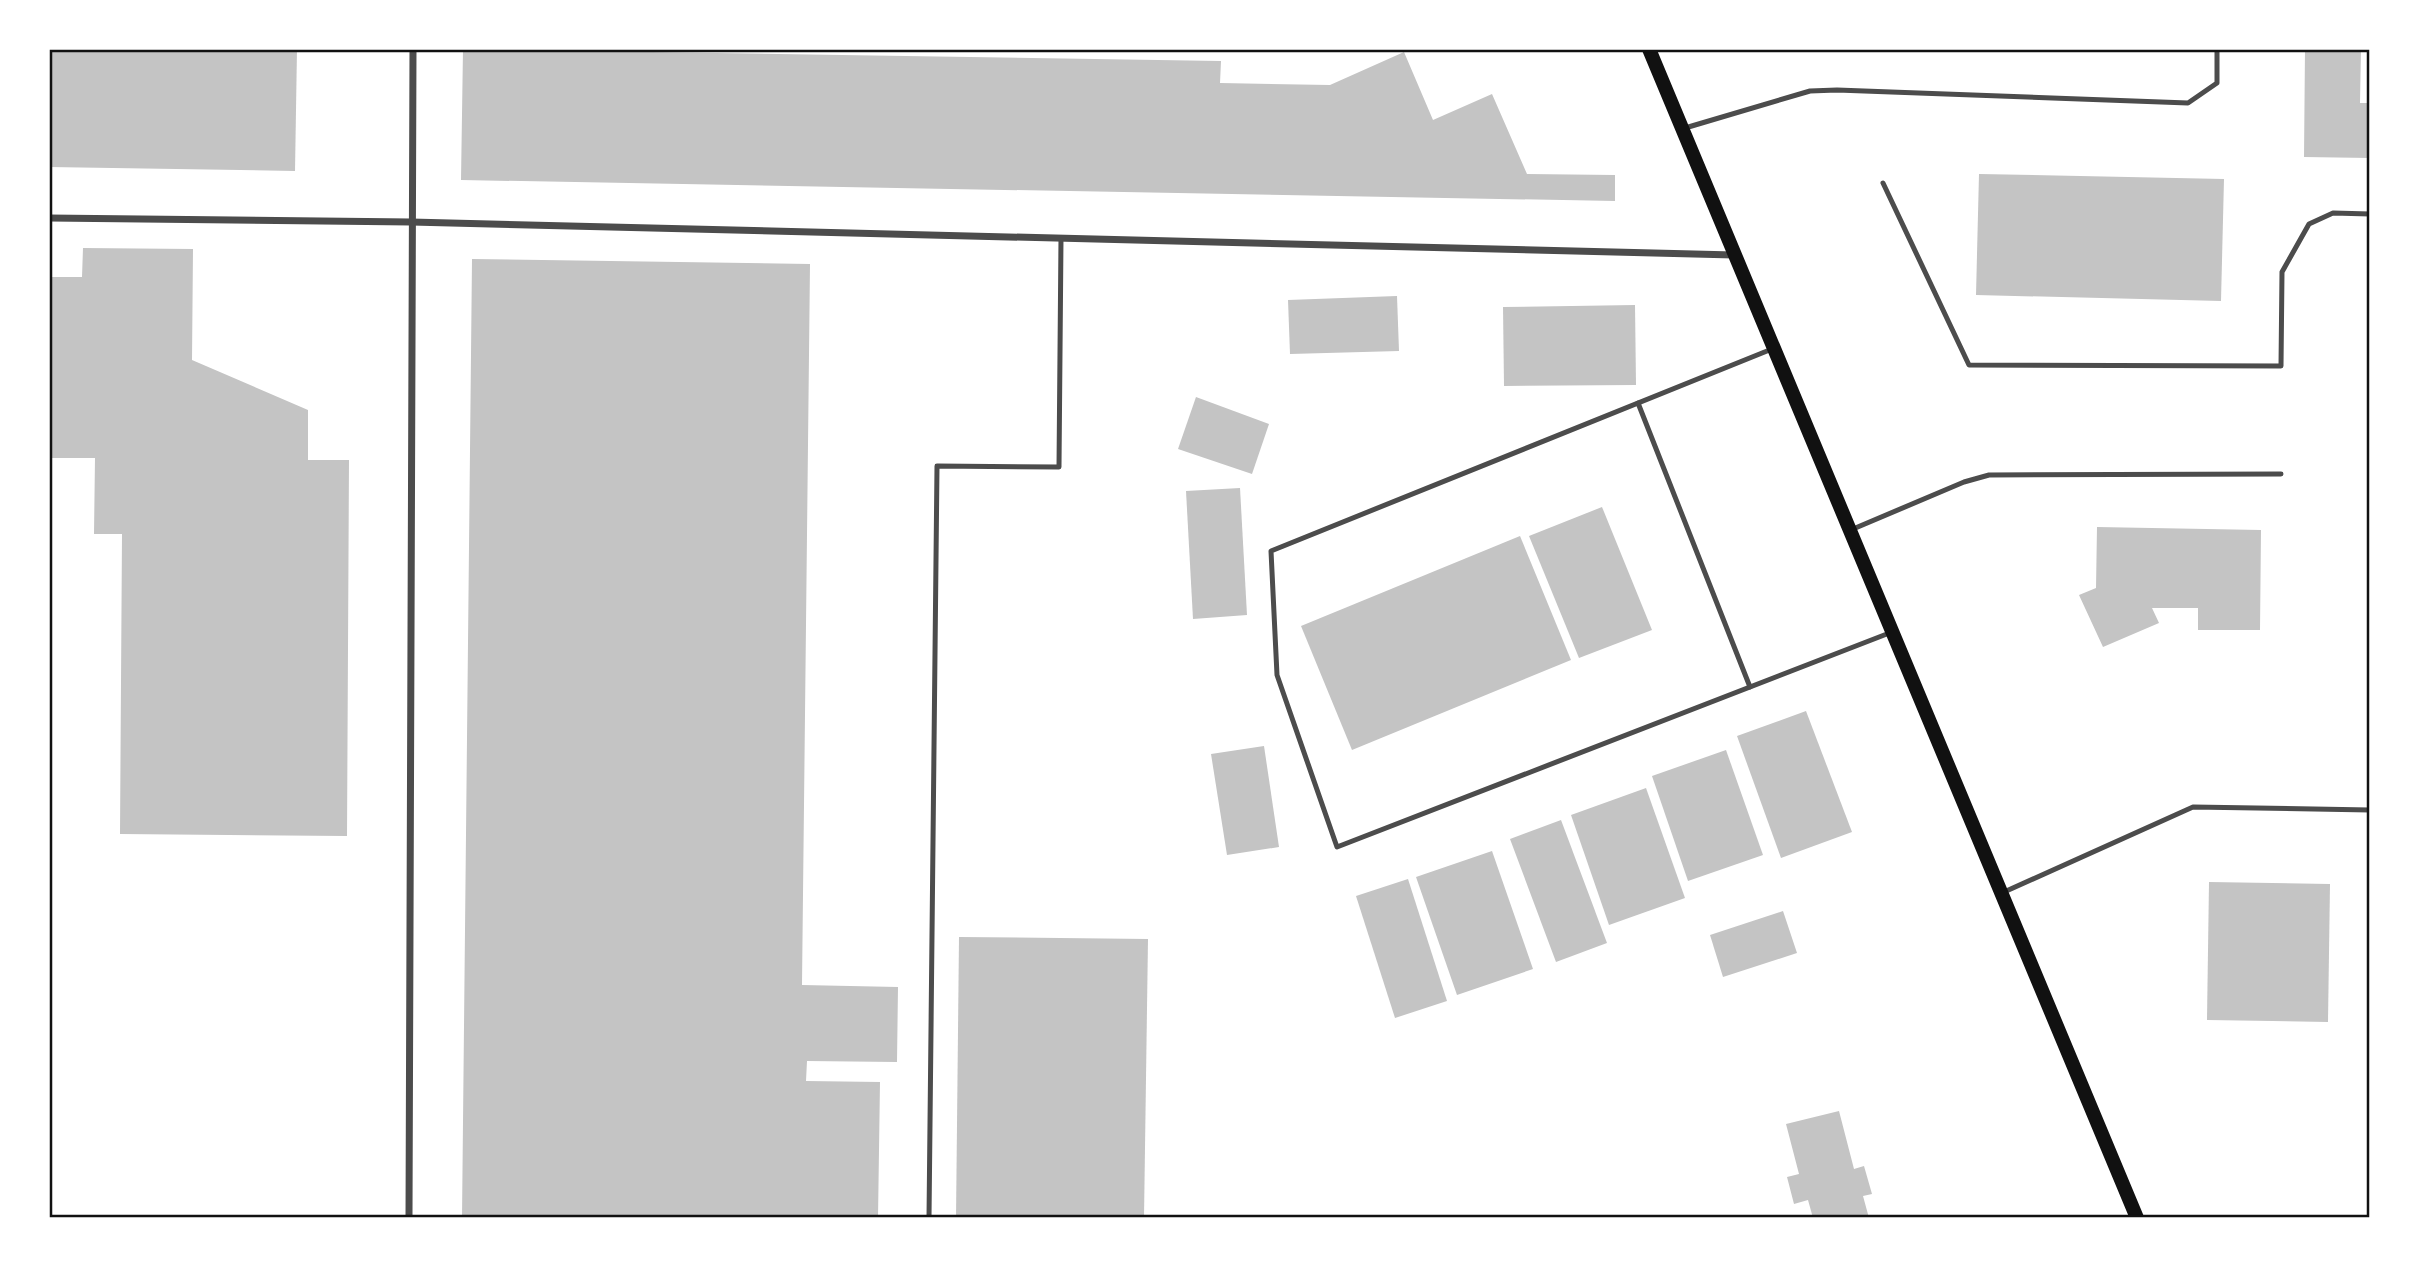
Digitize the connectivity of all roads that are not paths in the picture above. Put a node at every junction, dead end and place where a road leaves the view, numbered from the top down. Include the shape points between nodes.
1 (413, 49) edge
2 (1648, 49) edge
3 (2217, 49) edge
4 (1682, 129) junction
5 (1883, 183) dead end
6 (2370, 214) edge
7 (49, 218) edge
8 (411, 222) junction
9 (1062, 238) junction
10 (1734, 255) junction
11 (1773, 349) junction
12 (1638, 403) junction
13 (2281, 474) dead end
14 (1850, 530) junction
15 (1892, 632) junction
16 (1750, 687) junction
17 (2370, 810) edge
18 (2001, 894) junction
19 (409, 1218) edge
20 (929, 1218) edge
21 (2137, 1218) edge

1 - 8 street
2 - 4 main road
3 - 4 lane via 2217,83 2188,103 1810,91
4 - 10 main road
5 - 6 lane via 1969,365 2281,366 2282,272 2309,225 2333,214
7 - 8 street
8 - 9 street
8 - 19 street
9 - 10 street
9 - 20 lane via 1059,467 937,466
10 - 11 main road
11 - 12 lane
11 - 14 main road
12 - 16 lane
12 - 16 lane via 1271,551 1277,675 1337,847
13 - 14 lane via 1989,475
14 - 15 main road
15 - 16 lane
15 - 18 main road
17 - 18 lane via 2193,807
18 - 21 main road

